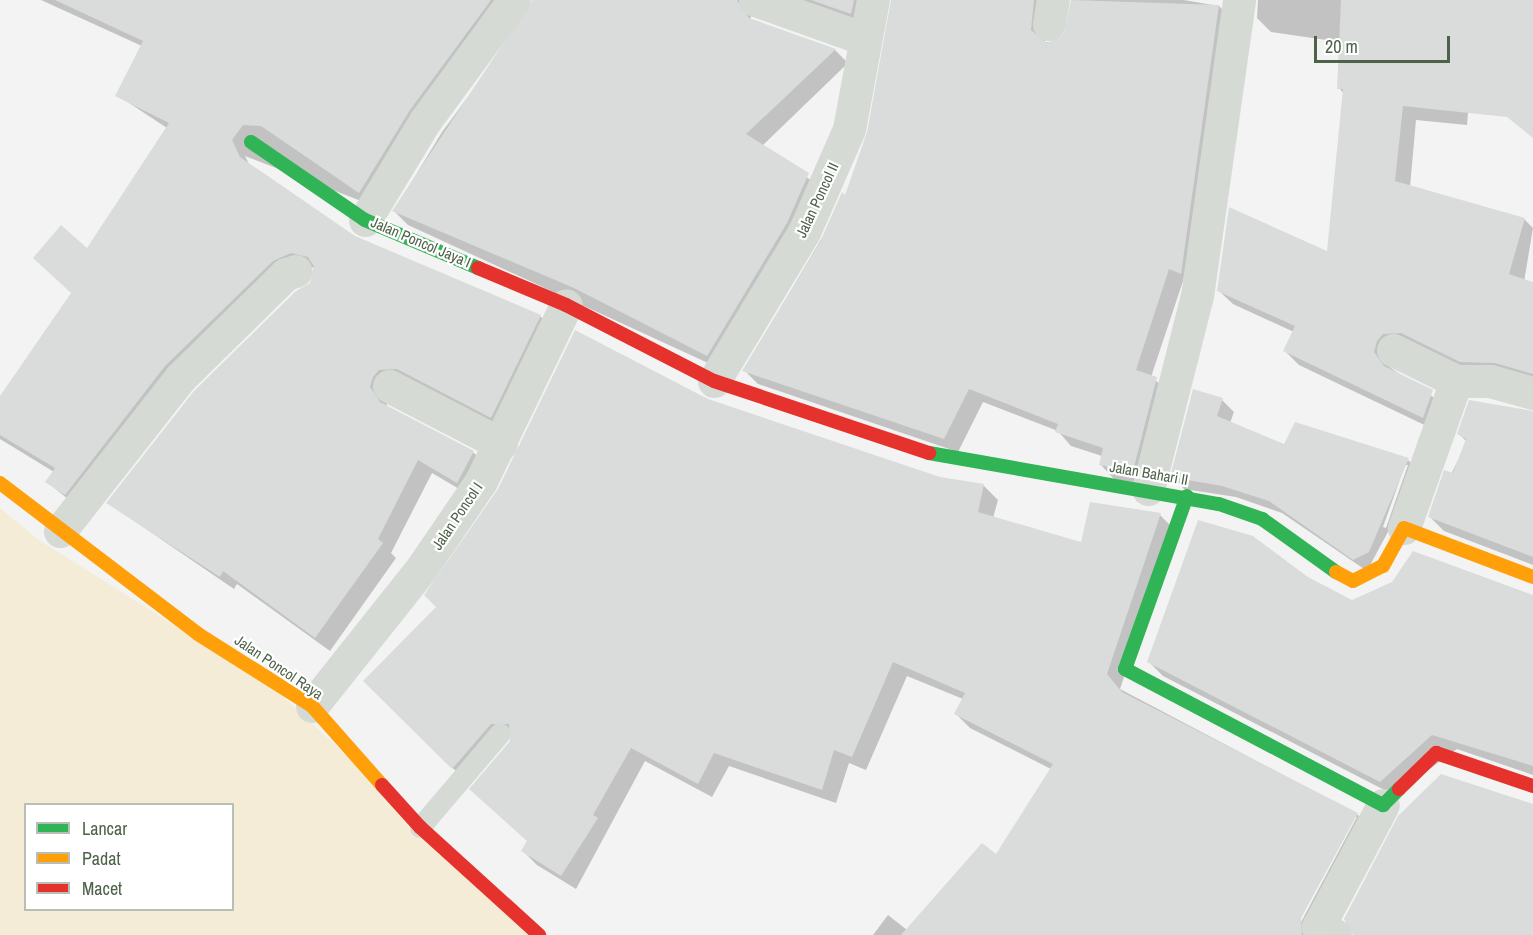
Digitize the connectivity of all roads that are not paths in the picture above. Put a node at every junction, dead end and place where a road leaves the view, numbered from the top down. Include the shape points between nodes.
1 (514, 0) edge
2 (755, 0) edge
3 (873, 0) edge
4 (1239, 0) edge
5 (862, 38) junction
6 (251, 142) dead end
7 (365, 220) junction
8 (296, 271) dead end
9 (566, 305) junction
10 (1393, 350) dead end
11 (714, 381) junction
12 (1456, 381) junction
13 (389, 386) dead end
14 (1533, 393) edge
15 (501, 444) junction
16 (0, 483) edge
17 (1148, 489) junction
18 (1187, 496) junction
19 (1404, 528) junction
20 (60, 531) junction
21 (1533, 577) edge
22 (312, 705) junction
23 (500, 733) dead end
24 (1533, 786) edge
25 (1383, 805) junction
26 (420, 827) junction
27 (539, 935) edge
28 (1335, 935) edge

1 - 7 street, Jalan Poncol Jaya I via 418,131
2 - 5 street
3 - 5 street, Jalan Poncol II
4 - 17 street via 1197,296
5 - 11 street, Jalan Poncol II via 849,129 804,232
6 - 7 street
7 - 9 street, Jalan Poncol Jaya I
8 - 20 street via 286,274 180,378
9 - 11 street, Jalan Poncol Jaya I
9 - 15 street, Jalan Poncol I
10 - 12 street
11 - 17 street, Jalan Bahari II via 946,459
12 - 14 street via 1490,381
12 - 19 street
13 - 15 street
15 - 22 street, Jalan Poncol I via 421,569
16 - 20 street, Jalan Poncol Raya
17 - 18 street, Jalan Bahari II
18 - 19 street, Jalan Bahari II via 1262,519 1317,561 1353,581 1383,566
18 - 25 street via 1125,669
19 - 21 street
20 - 22 street, Jalan Poncol Raya via 198,634
22 - 26 street, Jalan Poncol Raya
23 - 26 lane
24 - 25 street via 1436,753
25 - 28 street via 1318,927
26 - 27 street, Jalan Poncol Raya

